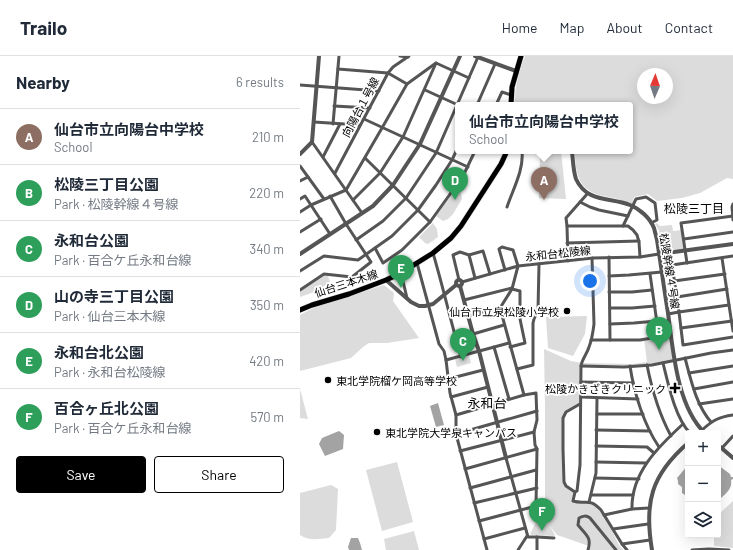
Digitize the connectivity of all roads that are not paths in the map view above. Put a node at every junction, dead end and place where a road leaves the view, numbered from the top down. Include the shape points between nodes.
1 (319, 56) edge
2 (339, 56) edge
3 (400, 56) edge
4 (408, 56) edge
5 (460, 56) edge
6 (489, 56) edge
7 (521, 56) edge
8 (476, 57) edge
9 (485, 60) junction
10 (436, 63) junction
11 (495, 64) junction
12 (338, 69) junction
13 (454, 71) junction
14 (516, 71) junction
15 (388, 74) junction
16 (469, 78) junction
17 (407, 84) junction
18 (300, 85) edge
19 (317, 86) junction
20 (336, 87) junction
21 (425, 90) junction
22 (379, 91) junction
23 (511, 95) junction
24 (441, 98) junction
25 (459, 102) edge
26 (478, 102) edge
27 (497, 102) edge
28 (511, 102) edge
29 (455, 104) edge
30 (334, 106) junction
31 (370, 108) junction
32 (455, 112) edge
33 (364, 119) junction
34 (314, 122) junction
35 (333, 124) junction
36 (340, 124) junction
37 (360, 126) junction
38 (382, 128) junction
39 (403, 137) junction
40 (312, 142) junction
41 (419, 145) junction
42 (301, 152) edge
43 (436, 153) junction
44 (455, 154) edge
45 (474, 154) edge
46 (506, 154) edge
47 (522, 154) edge
48 (572, 154) edge
49 (323, 157) junction
50 (365, 158) junction
51 (452, 160) junction
52 (300, 166) edge
53 (468, 167) junction
54 (335, 173) junction
55 (380, 173) junction
56 (308, 177) junction
57 (300, 181) edge
58 (393, 185) junction
59 (346, 190) junction
60 (588, 192) junction
61 (330, 196) junction
62 (406, 198) junction
63 (300, 199) edge
64 (324, 199) junction
65 (354, 200) junction
66 (580, 202) junction
67 (311, 204) junction
68 (733, 204) edge
69 (507, 207) dead end
70 (632, 207) junction
71 (418, 210) junction
72 (300, 212) edge
73 (362, 213) junction
74 (628, 216) junction
75 (733, 217) edge
76 (321, 219) junction
77 (430, 222) junction
78 (651, 223) junction
79 (346, 224) junction
80 (567, 226) junction
81 (623, 226) junction
82 (300, 232) edge
83 (733, 232) edge
84 (330, 234) junction
85 (684, 239) junction
86 (356, 240) junction
87 (638, 241) junction
88 (567, 243) junction
89 (733, 244) edge
90 (375, 248) junction
91 (685, 250) junction
92 (433, 253) junction
93 (300, 254) edge
94 (366, 254) junction
95 (469, 254) junction
96 (659, 254) junction
97 (733, 256) edge
98 (640, 257) junction
99 (592, 258) junction
100 (609, 258) junction
101 (722, 258) junction
102 (568, 261) junction
103 (417, 263) junction
104 (687, 263) junction
105 (539, 264) junction
106 (518, 266) junction
107 (505, 270) junction
108 (300, 271) edge
109 (662, 272) junction
110 (401, 273) junction
111 (490, 274) junction
112 (650, 274) junction
113 (725, 274) junction
114 (609, 276) junction
115 (475, 278) junction
116 (386, 280) junction
117 (674, 281) junction
118 (459, 283) junction
119 (512, 288) junction
120 (300, 289) edge
121 (727, 289) junction
122 (652, 290) junction
123 (609, 292) junction
124 (445, 295) junction
125 (677, 296) junction
126 (408, 300) junction
127 (464, 300) junction
128 (729, 305) junction
129 (429, 306) junction
130 (655, 306) junction
131 (500, 308) junction
132 (610, 308) junction
133 (300, 310) edge
134 (679, 312) junction
135 (668, 314) junction
136 (468, 316) junction
137 (657, 321) junction
138 (732, 321) junction
139 (610, 324) junction
140 (504, 325) junction
141 (681, 328) junction
142 (733, 331) edge
143 (473, 334) junction
144 (670, 335) junction
145 (659, 337) junction
146 (733, 337) edge
147 (591, 340) junction
148 (610, 340) junction
149 (510, 345) junction
150 (494, 347) junction
151 (733, 350) edge
152 (479, 351) junction
153 (461, 357) junction
154 (685, 358) junction
155 (446, 360) junction
156 (674, 360) junction
157 (663, 363) junction
158 (581, 366) junction
159 (630, 366) junction
160 (647, 366) junction
161 (733, 366) edge
162 (517, 369) junction
163 (483, 370) junction
164 (689, 373) junction
165 (448, 379) junction
166 (581, 382) junction
167 (633, 382) junction
168 (733, 382) edge
169 (488, 387) junction
170 (694, 389) junction
171 (524, 395) junction
172 (451, 397) junction
173 (581, 398) junction
174 (597, 398) junction
175 (638, 399) junction
176 (733, 399) edge
177 (509, 400) junction
178 (493, 404) junction
179 (580, 404) junction
180 (699, 404) junction
181 (537, 411) junction
182 (597, 414) junction
183 (643, 414) junction
184 (456, 415) junction
185 (733, 415) edge
186 (497, 422) junction
187 (711, 422) junction
188 (683, 424) junction
189 (596, 430) junction
190 (686, 430) edge
191 (701, 430) edge
192 (704, 430) edge
193 (650, 431) junction
194 (534, 432) junction
195 (456, 434) junction
196 (671, 436) junction
197 (733, 436) edge
198 (502, 441) junction
199 (596, 446) junction
200 (685, 446) edge
201 (659, 447) junction
202 (722, 448) joint
203 (537, 449) junction
204 (460, 451) junction
205 (654, 453) junction
206 (506, 458) junction
207 (733, 458) edge
208 (596, 462) junction
209 (646, 463) junction
210 (465, 469) junction
211 (536, 470) junction
212 (511, 476) junction
213 (595, 478) junction
214 (638, 479) junction
215 (470, 488) junction
216 (537, 488) junction
217 (575, 492) junction
218 (516, 493) junction
219 (591, 495) junction
220 (633, 495) junction
221 (589, 502) junction
222 (474, 504) junction
223 (649, 508) junction
224 (632, 509) junction
225 (520, 511) junction
226 (604, 515) junction
227 (479, 521) junction
228 (648, 524) junction
229 (525, 528) junction
230 (613, 529) junction
231 (527, 536) junction
232 (537, 537) junction
233 (554, 538) dead end
234 (484, 539) junction
235 (650, 540) junction
236 (622, 544) junction
237 (712, 549) edge
238 (487, 550) edge
239 (517, 550) edge
240 (537, 550) edge
241 (588, 550) edge
242 (616, 550) edge
243 (627, 550) edge
244 (652, 550) edge
245 (692, 550) edge
246 (729, 550) edge

1 - 19 street
2 - 12 street
3 - 4 street
4 - 15 street, 向陽台１号線
5 - 13 street
6 - 9 street
7 - 14 main road
8 - 9 street
8 - 16 street
9 - 11 street
10 - 13 street
10 - 17 street
10 - 21 street
11 - 14 street
11 - 26 street
12 - 15 street
12 - 20 street
13 - 16 street
13 - 24 street
14 - 23 main road
15 - 17 street
15 - 22 street, 向陽台１号線
16 - 25 street
17 - 38 street
18 - 19 street
19 - 20 street
19 - 34 street
20 - 22 street
20 - 30 street
21 - 24 street
21 - 39 street
22 - 31 street, 向陽台１号線
23 - 27 street via 502,92
23 - 28 main road
24 - 29 street
24 - 41 street
30 - 31 street
30 - 35 street
31 - 33 street, 向陽台１号線
32 - 43 street
33 - 37 street, 向陽台１号線
33 - 38 street
34 - 35 street
34 - 40 street
35 - 36 street
36 - 37 street
36 - 49 street
37 - 54 street, 向陽台１号線
38 - 39 street
38 - 50 street
39 - 41 street
39 - 55 street
40 - 42 street
40 - 49 street
41 - 43 street
41 - 58 street
43 - 51 street
43 - 62 street
44 - 51 street
45 - 53 street
46 - 92 main road, 仙台三本木線 via 461,226
47 - 69 street via 521,168
48 - 60 street, 松陵幹線４号線 via 576,179
49 - 54 street
50 - 55 street
50 - 59 street
51 - 53 street
51 - 71 street
52 - 56 street
53 - 77 street
54 - 59 street
55 - 58 street
55 - 65 street
56 - 57 street
56 - 64 street
58 - 62 street
58 - 73 street via 373,206
59 - 61 street
59 - 65 street
60 - 66 street
60 - 70 street, 松陵幹線４号線 via 597,198
61 - 64 street
61 - 79 street
62 - 71 street
62 - 86 street via 383,221
63 - 67 street via 305,196
64 - 67 street
65 - 73 street
66 - 74 street via 599,210
66 - 80 street via 566,218
67 - 72 street
67 - 76 street
68 - 75 street
70 - 74 street
70 - 78 street, 松陵幹線４号線 via 640,211
70 - 78 street via 636,199 646,197 655,203 657,220
71 - 77 street
71 - 90 street via 392,236
73 - 79 street
74 - 81 street
75 - 85 street via 681,223
76 - 82 street
76 - 84 street
77 - 90 street via 402,250 383,264
78 - 96 street, 松陵幹線４号線
79 - 84 street
79 - 86 street
80 - 81 street
80 - 88 street
81 - 87 street via 633,230
83 - 85 street
84 - 93 street
85 - 91 street
86 - 94 street
87 - 88 street
87 - 98 street
88 - 102 street
89 - 91 street
90 - 94 street
91 - 96 street
91 - 104 street
92 - 103 main road, 仙台三本木線
92 - 124 street
94 - 108 street via 358,260 324,256
94 - 120 street via 372,262 356,274 324,274
95 - 111 street via 483,250
95 - 115 street
95 - 118 street via 460,252 453,255
96 - 98 street, 永和台松陵線
96 - 109 street, 松陵幹線４号線
97 - 101 street
98 - 100 street, 永和台松陵線
99 - 100 street, 永和台松陵線
99 - 102 street, 永和台松陵線
99 - 147 street via 594,324
100 - 114 street
101 - 104 street
101 - 113 street
102 - 105 street, 永和台松陵線
103 - 110 main road, 仙台三本木線
103 - 129 street
104 - 117 street via 672,265
105 - 106 street, 永和台松陵線
105 - 162 street via 538,310 533,323 533,365
106 - 107 street, 永和台松陵線
106 - 107 street via 513,250 502,247 500,249
106 - 119 street
107 - 111 street, 永和台松陵線
109 - 112 street
109 - 135 street, 松陵幹線４号線
110 - 116 main road, 仙台三本木線
110 - 126 street
111 - 115 street, 永和台松陵線
112 - 114 street
112 - 122 street
113 - 117 street
113 - 121 street
114 - 123 street
115 - 118 street, 永和台松陵線
116 - 126 street
116 - 133 main road, 仙台三本木線
117 - 125 street
118 - 124 street, 永和台松陵線
118 - 127 street
119 - 127 street
119 - 131 street
119 - 149 street via 520,292 520,319 525,343
121 - 125 street
121 - 128 street
122 - 123 street
122 - 130 street
123 - 132 street
124 - 129 street, 永和台松陵線
124 - 153 street
125 - 134 street
126 - 129 street via 419,306
127 - 136 street
128 - 134 street
128 - 138 street
129 - 155 street
130 - 132 street
130 - 137 street
131 - 136 street
131 - 140 street
132 - 139 street
134 - 135 street
134 - 141 street
135 - 144 street, 松陵幹線４号線
136 - 143 street
137 - 139 street
137 - 145 street
138 - 141 street
138 - 142 street
139 - 148 street
140 - 143 street
140 - 149 street
141 - 146 street via 683,345
143 - 152 street
144 - 145 street
144 - 156 street, 松陵幹線４号線
145 - 148 street
147 - 148 street
147 - 158 street
149 - 150 street
149 - 162 street
150 - 152 street
150 - 177 street
151 - 154 street
152 - 153 street
152 - 163 street
153 - 155 street
154 - 156 street
154 - 164 street
155 - 165 street
156 - 157 street
156 - 191 street, 松陵幹線４号線 via 687,406
157 - 160 street
157 - 188 street
158 - 159 street
158 - 166 street
159 - 160 street
159 - 167 street
160 - 196 street via 658,405
161 - 164 street
162 - 171 street
163 - 165 street
163 - 169 street
164 - 170 street
165 - 172 street
166 - 167 street
166 - 173 street
167 - 175 street
168 - 170 street
169 - 172 street
169 - 178 street
170 - 180 street
171 - 177 street
171 - 181 street via 536,393
172 - 184 street
173 - 174 street
173 - 179 street
174 - 175 street
174 - 182 street
175 - 183 street
176 - 180 street
177 - 178 street
178 - 184 street
178 - 186 street
179 - 217 street via 580,465
179 - 217 street via 566,412 563,418 564,482
180 - 187 street
181 - 186 street
181 - 194 street
182 - 183 street
182 - 189 street
183 - 193 street
184 - 195 street
185 - 187 street
186 - 195 street
186 - 198 street
187 - 192 street
188 - 190 street
188 - 196 street
189 - 193 street
189 - 199 street
193 - 201 street
194 - 198 street
194 - 203 street
195 - 204 street
196 - 201 street
197 - 202 street
198 - 204 street
198 - 206 street
199 - 205 street via 647,447
199 - 208 street
200 - 223 street via 662,472
201 - 205 street
202 - 207 street
203 - 206 street
203 - 211 street
204 - 210 street
205 - 209 street
206 - 210 street
206 - 212 street
208 - 209 street
208 - 213 street
209 - 214 street
210 - 215 street
211 - 212 street
211 - 216 street
212 - 215 street
212 - 218 street
213 - 214 street
213 - 219 street
214 - 220 street
215 - 222 street
216 - 218 street
216 - 225 street via 536,506
217 - 221 street via 575,502
218 - 222 street
218 - 225 street
219 - 220 street
219 - 221 street
220 - 224 street
221 - 226 street via 597,506
222 - 227 street
223 - 224 street
223 - 228 street
224 - 226 street
225 - 227 street
225 - 229 street
226 - 230 street
227 - 234 street
228 - 230 street
228 - 235 street
229 - 231 street
229 - 234 street
230 - 236 street
231 - 232 street
231 - 239 street
232 - 233 street
232 - 240 street
234 - 238 street
235 - 236 street
235 - 244 street
236 - 243 street
237 - 245 street
237 - 246 street
241 - 242 street via 589,540 578,526 579,518 583,516 590,518

